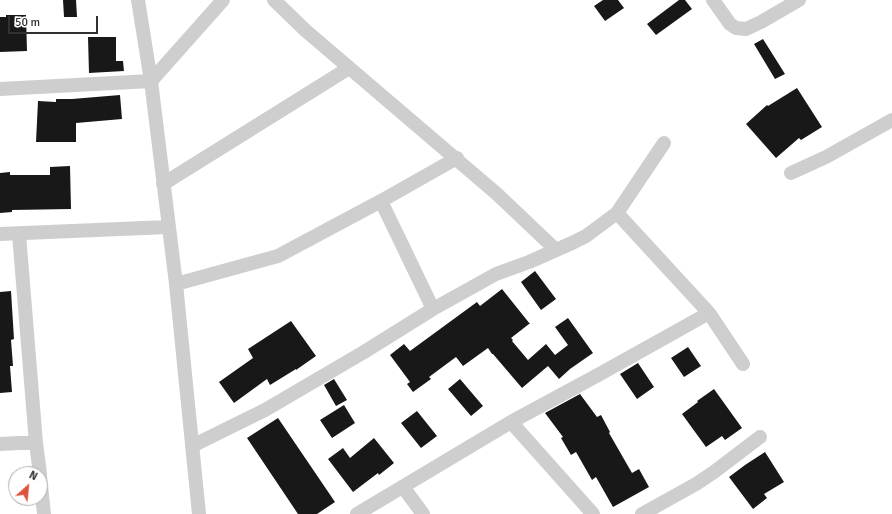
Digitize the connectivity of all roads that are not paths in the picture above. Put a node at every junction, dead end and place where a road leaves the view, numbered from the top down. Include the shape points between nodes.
1 (138, 0) edge
2 (223, 0) edge
3 (274, 0) edge
4 (713, 0) edge
5 (799, 0) edge
6 (349, 68) junction
7 (151, 81) junction
8 (0, 89) edge
9 (892, 120) edge
10 (664, 143) dead end
11 (456, 158) junction
12 (791, 173) dead end
13 (163, 184) junction
14 (381, 201) junction
15 (617, 213) junction
16 (168, 227) junction
17 (0, 234) edge
18 (19, 234) junction
19 (556, 250) junction
20 (176, 284) junction
21 (433, 309) junction
22 (709, 313) junction
23 (743, 364) dead end
24 (511, 422) junction
25 (760, 437) dead end
26 (36, 443) junction
27 (0, 444) edge
28 (192, 446) junction
29 (39, 466) edge
30 (403, 487) junction
31 (199, 514) edge
32 (357, 514) edge
33 (423, 514) edge
34 (593, 514) edge
35 (642, 514) edge

1 - 7 street
2 - 7 street
3 - 6 street
4 - 5 street via 730,24 736,28 746,29
6 - 11 street
6 - 13 street
7 - 8 street
7 - 13 street
9 - 12 street via 826,157
10 - 15 street
11 - 14 street
11 - 19 street
13 - 16 street
14 - 20 street via 278,256
14 - 21 street
15 - 19 street via 586,236
15 - 22 street
16 - 18 street
16 - 20 street
17 - 18 street
18 - 26 street
19 - 21 street via 496,274
20 - 28 street
21 - 28 street via 265,410
22 - 23 street
22 - 24 street
24 - 30 street
24 - 34 street
25 - 35 street via 696,484
26 - 27 street
26 - 29 street
28 - 31 street
30 - 32 street
30 - 33 street

